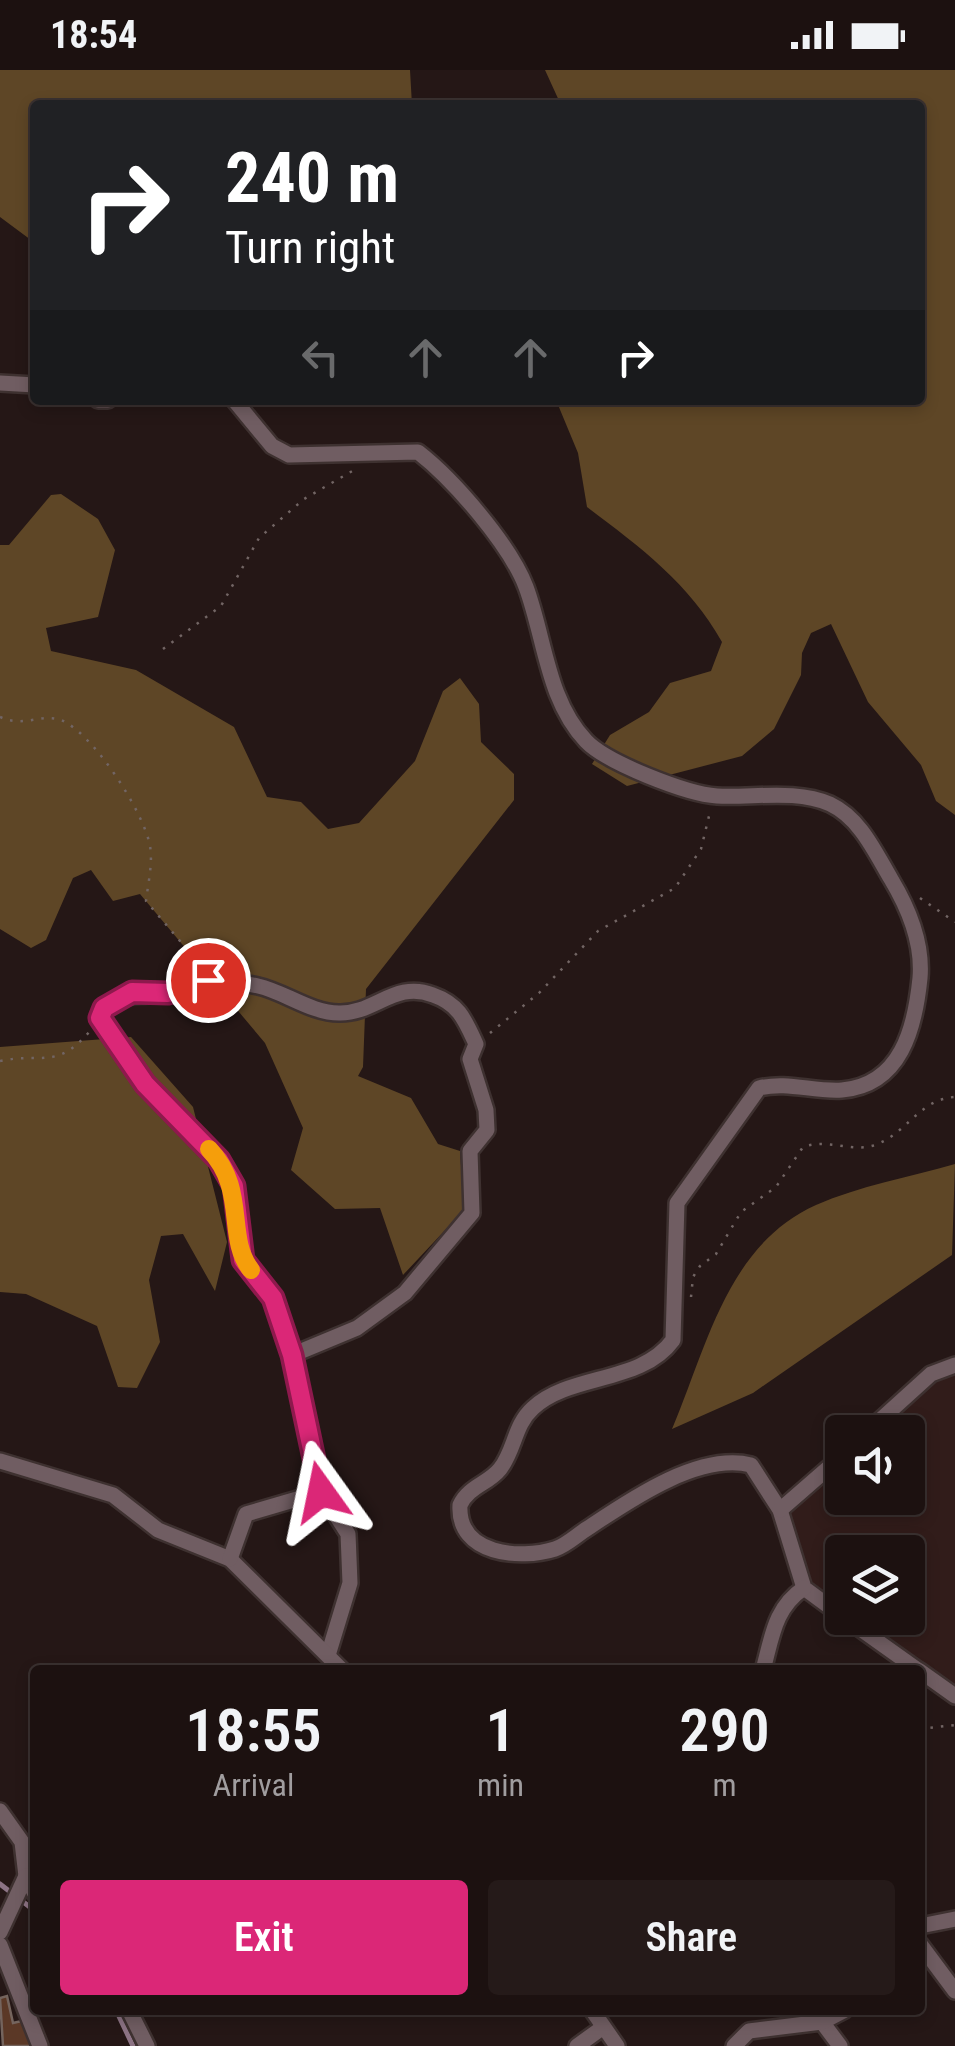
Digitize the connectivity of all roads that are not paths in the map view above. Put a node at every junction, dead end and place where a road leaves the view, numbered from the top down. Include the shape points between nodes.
1 (0, 382) edge
2 (30, 385) edge
3 (238, 405) edge
4 (292, 1355) junction
5 (955, 1364) edge
6 (885, 1415) edge
7 (0, 1460) edge
8 (825, 1471) edge
9 (321, 1492) junction
10 (780, 1510) junction
11 (230, 1559) junction
12 (804, 1588) junction
13 (825, 1603) edge
14 (870, 1635) edge
15 (328, 1652) junction
16 (338, 1665) edge
17 (763, 1665) edge
18 (911, 1665) edge
19 (925, 1675) edge
20 (955, 1696) edge
21 (0, 1810) edge
22 (29, 1842) edge
23 (26, 1876) junction
24 (30, 1884) edge
25 (955, 1919) edge
26 (925, 1925) edge
27 (0, 1932) edge
28 (0, 1946) edge
29 (925, 1951) edge
30 (955, 1991) edge
31 (132, 2015) edge
32 (595, 2015) edge
33 (835, 2015) edge
34 (822, 2022) junction
35 (602, 2028) junction
36 (40, 2046) edge
37 (147, 2046) edge
38 (577, 2046) edge
39 (618, 2046) edge
40 (734, 2046) edge
41 (840, 2046) edge

1 - 2 street
3 - 10 street via 272,446 289,455 418,452 497,540 526,586 562,704 588,742 613,761 714,796 785,796 833,805 864,832 900,893 922,955 909,1038 890,1070 866,1085 840,1090 760,1088 677,1203 673,1340 644,1363 534,1406 513,1436 506,1461 464,1498 459,1516 471,1536 501,1554 558,1548 658,1488 732,1460 751,1465
4 - 4 street via 273,1298 243,1260 234,1186 219,1160 145,1084 100,1018 104,1008 132,992 168,993 202,982 260,986 338,1014 365,1009 401,989 432,994 461,1010 476,1044 470,1059 486,1130 470,1150 472,1214 405,1294 358,1328
4 - 9 street
5 - 6 street via 930,1374
7 - 11 street via 113,1495 158,1530
8 - 10 street
9 - 11 street via 246,1514
9 - 15 street via 348,1534 350,1584
10 - 12 street
11 - 15 street
12 - 13 street
12 - 17 street via 776,1619
14 - 18 street
15 - 16 street
19 - 20 street
21 - 22 street
22 - 23 street
23 - 24 street
23 - 27 street
25 - 26 street
28 - 36 street
29 - 30 street
31 - 37 street
32 - 35 street
33 - 34 street
34 - 40 street via 748,2031
34 - 41 street
35 - 38 street
35 - 39 street

